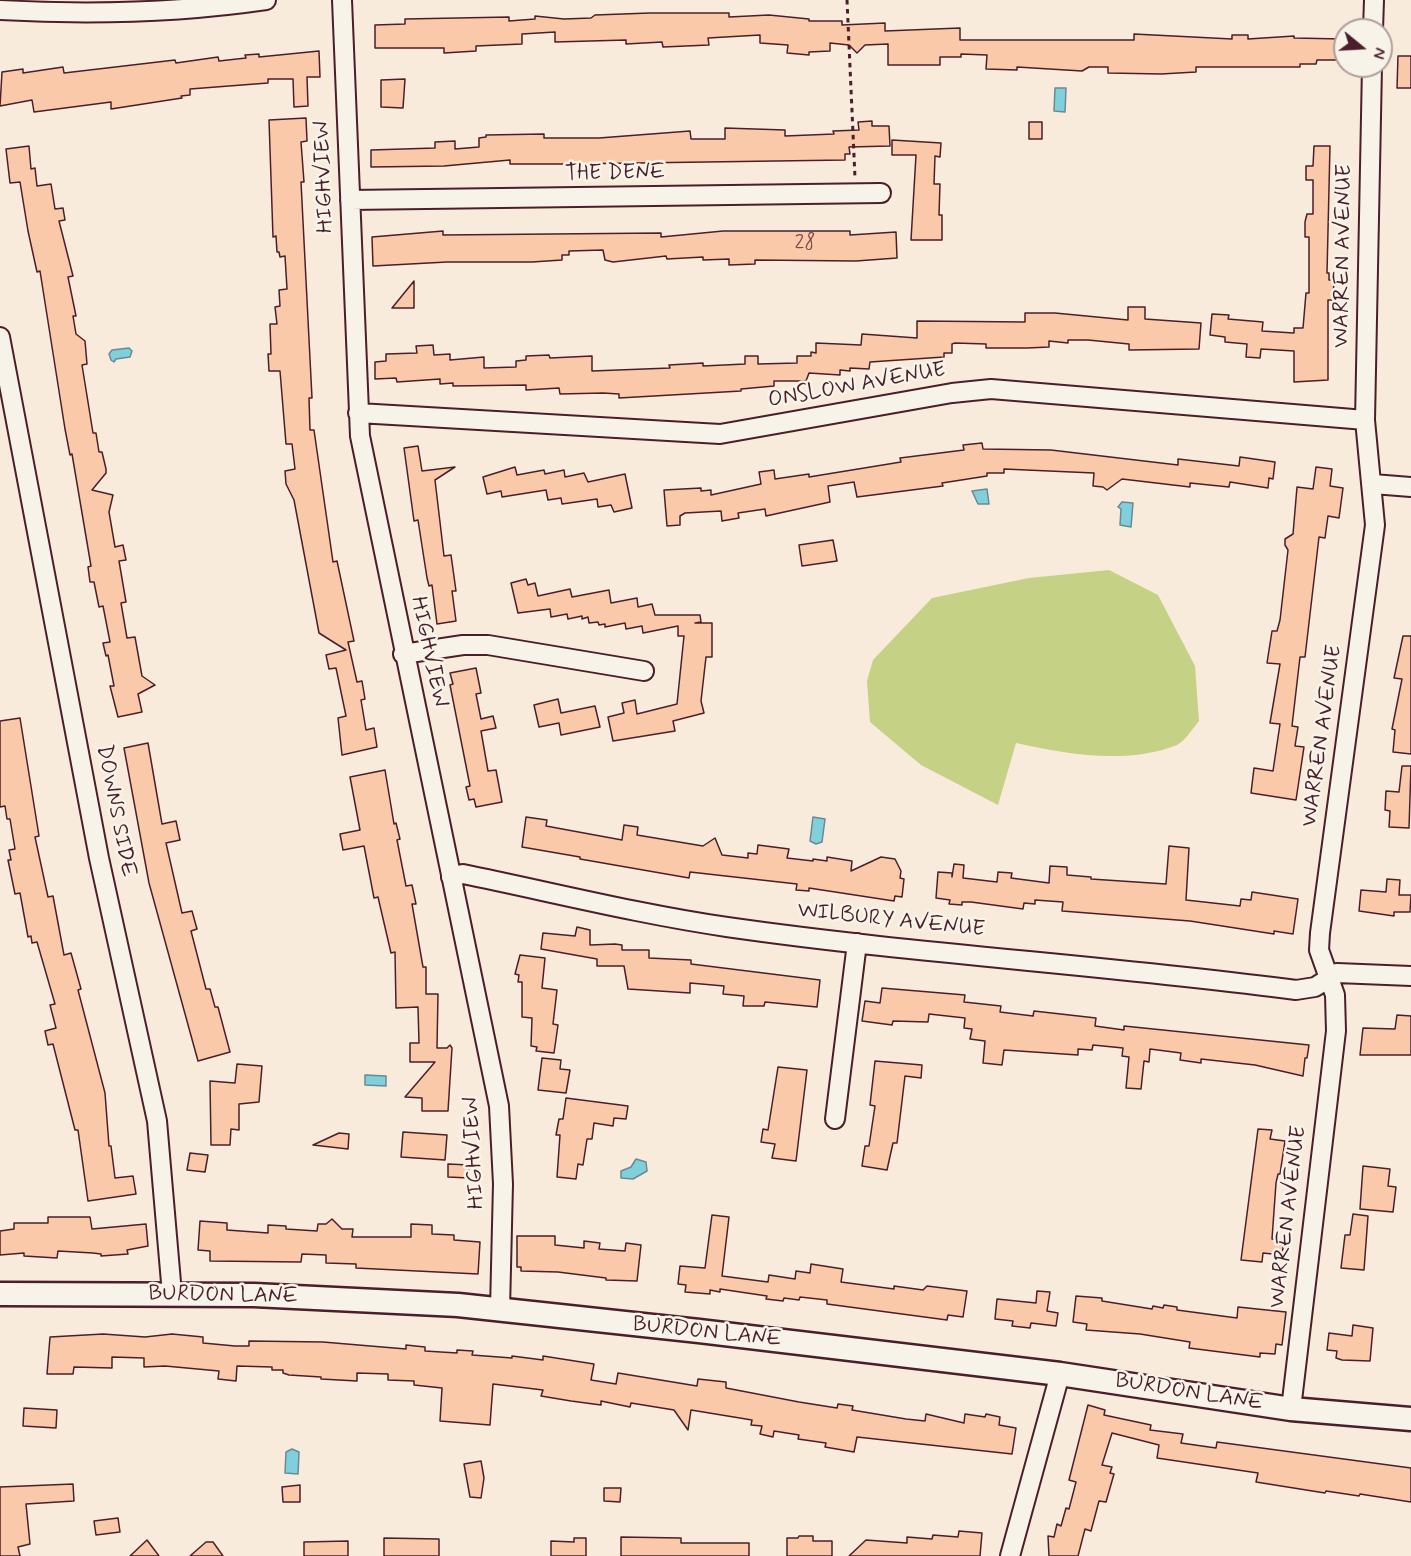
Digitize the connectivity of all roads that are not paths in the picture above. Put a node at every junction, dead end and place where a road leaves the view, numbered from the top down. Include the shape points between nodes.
1 (266, 0) edge
2 (342, 0) edge
3 (1374, 0) edge
4 (0, 10) edge
5 (1373, 18) edge
6 (1372, 78) edge
7 (881, 194) dead end
8 (350, 200) junction
9 (0, 337) edge
10 (358, 413) junction
11 (1365, 420) junction
12 (1372, 484) junction
13 (1411, 487) edge
14 (403, 654) junction
15 (644, 671) dead end
16 (451, 877) junction
17 (857, 943) junction
18 (1411, 976) edge
19 (1327, 979) junction
20 (835, 1119) dead end
21 (0, 1293) edge
22 (172, 1294) junction
23 (500, 1309) junction
24 (1060, 1374) junction
25 (1291, 1409) junction
26 (1411, 1419) edge
27 (1010, 1556) edge

1 - 4 street via 142,13
2 - 8 street, HIGHVIEW
3 - 5 street
6 - 11 street, WARREN AVENUE
7 - 8 street, THE DENE
8 - 10 street, HIGHVIEW
9 - 22 street, DOWNS SIDE via 99,858 157,1121
10 - 11 street, ONSLOW AVENUE via 720,434 991,389
10 - 14 street, HIGHVIEW via 366,475
11 - 12 street, WARREN AVENUE
12 - 13 street
12 - 19 street, WARREN AVENUE via 1376,525 1372,564 1320,933 1319,950
14 - 15 street via 488,645
14 - 16 street, HIGHVIEW
16 - 17 street, WILBURY AVENUE via 464,874 724,926
16 - 23 street, HIGHVIEW via 496,1084 502,1129
17 - 19 street, WILBURY AVENUE via 1296,990 1315,987
17 - 20 street
18 - 19 street, WILBURY AVENUE via 1362,972 1337,973
19 - 25 street, WARREN AVENUE via 1335,995 1335,1031
21 - 22 street, BURDON LANE
22 - 23 street, BURDON LANE via 411,1301
23 - 24 street, BURDON LANE
24 - 25 street, BURDON LANE
24 - 27 street
25 - 26 street, BURDON LANE

